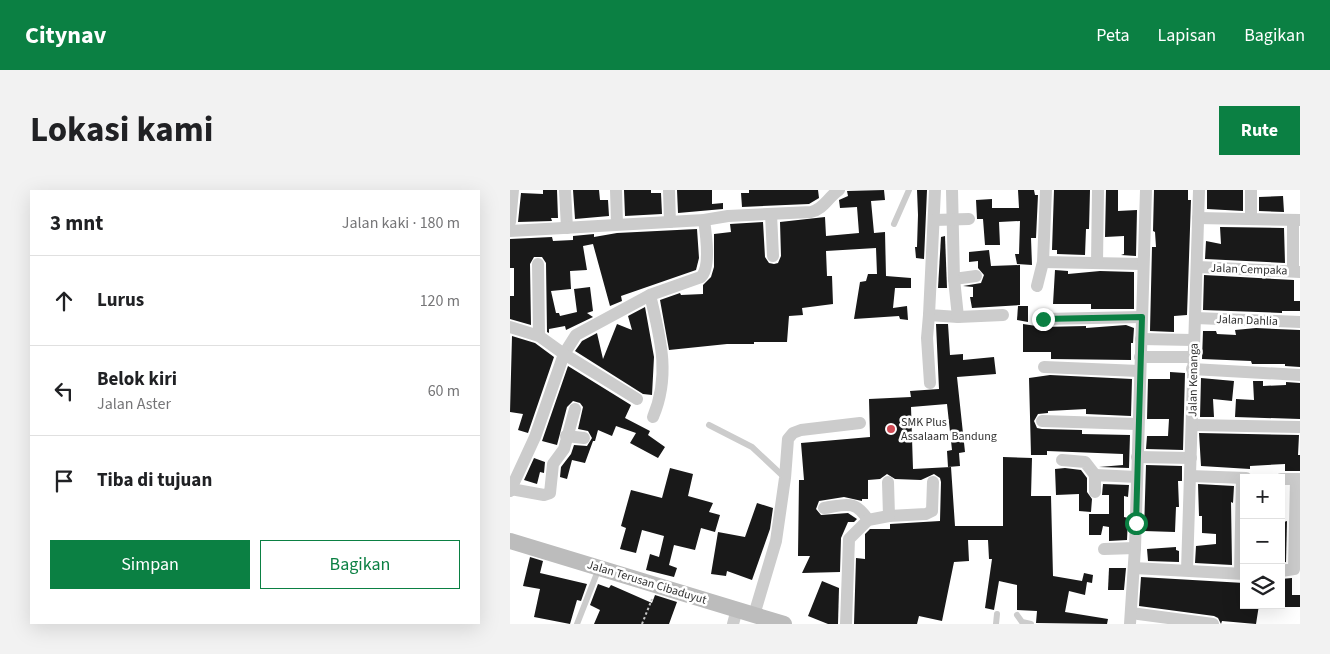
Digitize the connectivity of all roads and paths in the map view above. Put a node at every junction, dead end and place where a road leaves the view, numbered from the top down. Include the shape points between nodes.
1 (512, 190) edge
2 (565, 190) edge
3 (616, 190) edge
4 (669, 190) edge
5 (909, 190) edge
6 (935, 190) edge
7 (952, 190) edge
8 (1046, 190) edge
9 (1098, 190) edge
10 (1146, 190) edge
11 (1200, 190) edge
12 (1251, 190) edge
13 (834, 191) edge
14 (771, 214) junction
15 (953, 218) junction
16 (1198, 218) junction
17 (969, 219) dead end
18 (1251, 219) junction
19 (704, 220) junction
20 (934, 220) junction
21 (1297, 220) edge
22 (510, 222) edge
23 (670, 222) junction
24 (617, 224) junction
25 (894, 224) dead end
26 (567, 228) junction
27 (510, 231) edge
28 (773, 256) dead end
29 (1043, 262) junction
30 (1097, 263) junction
31 (538, 264) dead end
32 (1142, 264) junction
33 (1198, 267) junction
34 (1296, 272) edge
35 (976, 276) dead end
36 (954, 279) junction
37 (1037, 286) dead end
38 (650, 295) junction
39 (929, 315) junction
40 (1003, 315) dead end
41 (958, 317) junction
42 (1142, 317) junction
43 (1195, 318) junction
44 (1043, 319) dead end
45 (1300, 322) edge
46 (510, 327) edge
47 (539, 336) junction
48 (1141, 338) junction
49 (1193, 340) junction
50 (564, 354) junction
51 (1140, 357) junction
52 (1192, 363) junction
53 (1044, 367) dead end
54 (1139, 371) junction
55 (1300, 375) edge
56 (930, 383) dead end
57 (637, 399) dead end
58 (575, 409) dead end
59 (653, 417) dead end
60 (1042, 421) dead end
61 (860, 423) dead end
62 (1137, 424) junction
63 (1192, 424) junction
64 (709, 425) dead end
65 (1300, 426) edge
66 (566, 436) junction
67 (584, 438) dead end
68 (1137, 457) junction
69 (1191, 458) junction
70 (1062, 460) dead end
71 (1095, 475) junction
72 (1190, 476) junction
73 (1137, 477) junction
74 (785, 478) junction
75 (1240, 478) edge
76 (1285, 479) edge
77 (1298, 479) edge
78 (888, 482) dead end
79 (933, 482) dead end
80 (510, 490) edge
81 (1095, 492) dead end
82 (824, 508) dead end
83 (889, 516) junction
84 (1243, 519) edge
85 (868, 520) junction
86 (510, 541) edge
87 (1135, 548) junction
88 (1104, 550) dead end
89 (1242, 564) edge
90 (599, 567) junction
91 (1134, 568) junction
92 (1297, 569) edge
93 (1187, 570) junction
94 (1240, 574) edge
95 (657, 585) junction
96 (997, 614) dead end
97 (754, 615) junction
98 (1017, 615) dead end
99 (735, 616) edge
100 (1131, 618) edge
101 (577, 624) edge
102 (642, 624) edge
103 (784, 624) edge
104 (846, 624) edge
105 (996, 624) edge
106 (1030, 624) edge
107 (1213, 624) edge

1 - 22 street
2 - 26 street
3 - 24 street
4 - 23 street
5 - 25 lane
6 - 20 street
7 - 15 street
8 - 29 street
9 - 30 street
10 - 32 street
11 - 16 street, Jalan Kenanga
12 - 18 street
13 - 14 street via 817,210
14 - 19 street
14 - 28 street
15 - 17 street
15 - 20 street
15 - 36 street
16 - 18 street
16 - 33 street, Jalan Kenanga
18 - 21 street
19 - 23 street
19 - 38 street via 705,274
20 - 39 street
21 - 34 street
23 - 24 street
24 - 26 street
26 - 27 street
29 - 30 street
29 - 37 street
30 - 32 street
31 - 47 street
32 - 42 street
33 - 34 street, Jalan Cempaka
33 - 43 street, Jalan Kenanga
35 - 36 street
36 - 41 street
38 - 50 street via 576,335
38 - 59 street via 660,338 663,374 663,390
39 - 41 street
39 - 56 street
40 - 41 street
42 - 44 street
42 - 48 street
43 - 45 street, Jalan Dahlia
43 - 49 street, Jalan Kenanga
46 - 47 street
47 - 50 street
48 - 49 street
48 - 51 street
49 - 52 street, Jalan Kenanga
50 - 57 street
50 - 80 street via 535,437
51 - 52 street
51 - 54 street
52 - 55 street
52 - 63 street, Jalan Kenanga
53 - 54 street
54 - 62 street
58 - 66 street
60 - 62 street
61 - 74 street via 793,432 786,448
62 - 68 street
63 - 65 street
63 - 69 street, Jalan Kenanga
64 - 74 lane via 752,447
66 - 67 street
66 - 80 street via 564,448 553,464 550,493
68 - 69 street
68 - 73 street
69 - 72 street, Jalan Kenanga
70 - 71 street via 1085,462
71 - 73 street
71 - 81 street
72 - 75 street
72 - 93 street, Jalan Kenanga
73 - 87 street
74 - 97 street via 776,541
76 - 77 street
77 - 92 street
78 - 83 street
79 - 83 street via 932,511
82 - 85 street via 854,505
83 - 85 street
84 - 89 street
85 - 104 street via 849,539
86 - 90 main road, Jalan Terusan Cibaduyut
87 - 88 street
87 - 91 street
90 - 95 main road, Jalan Terusan Cibaduyut
90 - 101 lane
91 - 93 street
91 - 100 street
93 - 94 street
95 - 99 main road, Jalan Terusan Cibaduyut
95 - 102 path
96 - 105 lane
97 - 99 main road, Jalan Terusan Cibaduyut
97 - 103 main road, Jalan Terusan Cibaduyut
98 - 106 lane via 1022,622
100 - 107 street

